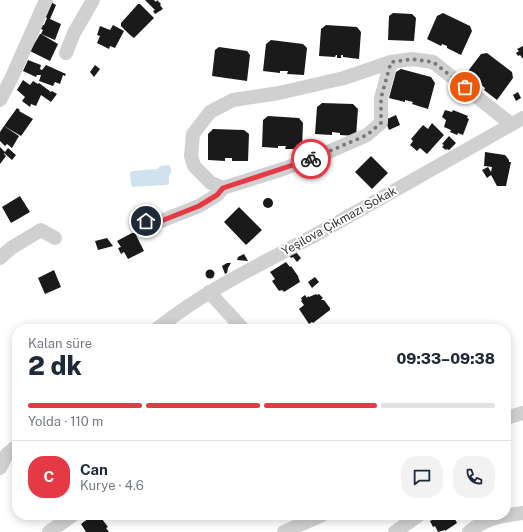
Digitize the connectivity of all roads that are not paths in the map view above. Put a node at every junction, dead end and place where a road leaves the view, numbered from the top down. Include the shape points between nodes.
1 (46, 0) edge
2 (93, 0) edge
3 (66, 53) dead end
4 (391, 62) junction
5 (0, 100) edge
6 (517, 121) edge
7 (223, 188) junction
8 (146, 221) dead end
9 (55, 238) dead end
10 (0, 258) edge
11 (209, 292) junction
12 (163, 324) edge
13 (238, 324) edge
14 (523, 413) edge
15 (511, 417) edge
16 (12, 450) edge
17 (0, 468) edge
18 (523, 513) edge
19 (511, 515) edge
20 (66, 520) edge
21 (311, 520) edge
22 (412, 520) edge
23 (489, 520) edge
24 (49, 532) edge
25 (284, 532) edge
26 (395, 532) edge
27 (469, 532) edge

1 - 5 street
2 - 3 street
4 - 6 street via 412,59 433,62
4 - 7 street via 381,98 381,123 367,135 319,156
4 - 7 street via 344,78 232,100 210,112 193,134 191,156 194,166 211,183
6 - 11 street, Yeşilova Çıkmazı Sokak
7 - 8 street via 199,206 161,221
9 - 10 street via 41,230 11,248
11 - 12 street, Yeşilova Çıkmazı Sokak
11 - 13 street
14 - 15 street
16 - 17 street
18 - 19 street
20 - 24 street
21 - 25 street
22 - 26 street
23 - 27 street

